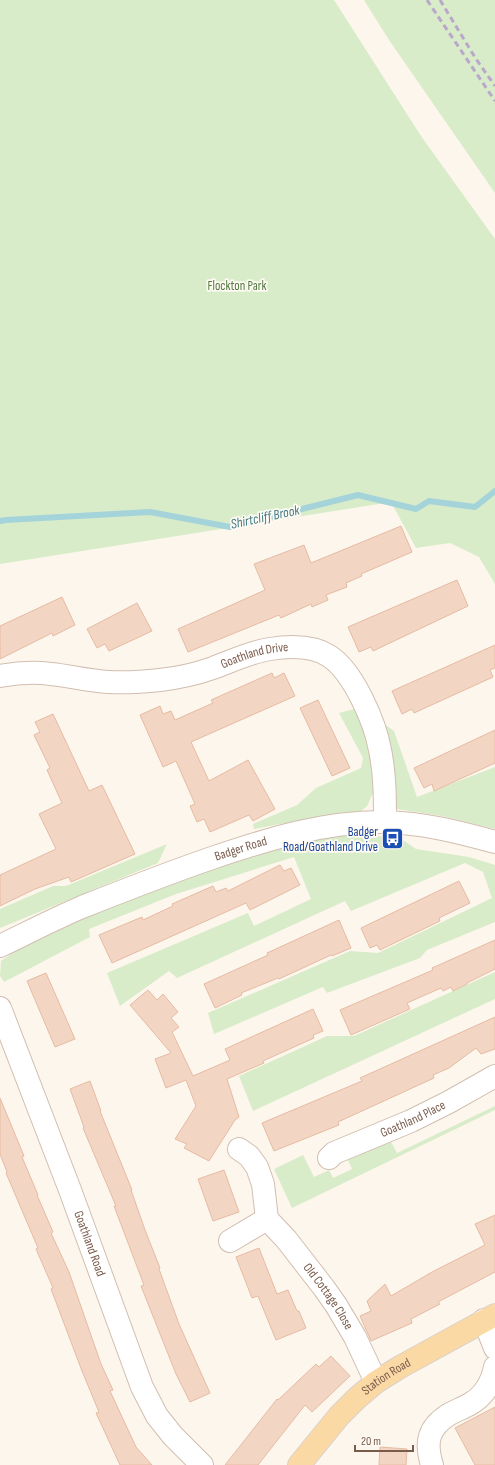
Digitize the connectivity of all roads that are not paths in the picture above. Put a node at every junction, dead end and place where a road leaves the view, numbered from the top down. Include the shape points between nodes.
1 (0, 676) edge
2 (385, 822) junction
3 (495, 842) edge
4 (0, 946) edge
5 (0, 1008) edge
6 (495, 1076) edge
7 (239, 1149) dead end
8 (329, 1158) dead end
9 (267, 1219) junction
10 (230, 1241) dead end
11 (490, 1318) edge
12 (495, 1348) edge
13 (495, 1367) edge
14 (376, 1382) junction
15 (202, 1465) edge
16 (299, 1465) edge
17 (432, 1465) edge

1 - 2 street, Goathland Drive via 50,673 107,682 134,682 190,675 269,649 302,647 316,650 341,666 354,684 373,726 384,770
2 - 3 street, Badger Road via 423,825
2 - 4 street, Badger Road via 327,826 245,847 81,908
5 - 15 street, Goathland Road via 142,1387 157,1416
6 - 8 street, Goathland Place via 411,1121 342,1149
7 - 9 street via 257,1167 263,1184
9 - 10 street
9 - 14 street, Old Cottage Close via 286,1239 336,1305 355,1337
11 - 12 street
11 - 14 main road, Station Road
13 - 17 street via 490,1383 482,1394 471,1404 448,1415 436,1425 429,1436 428,1444
14 - 16 main road, Station Road via 339,1416

